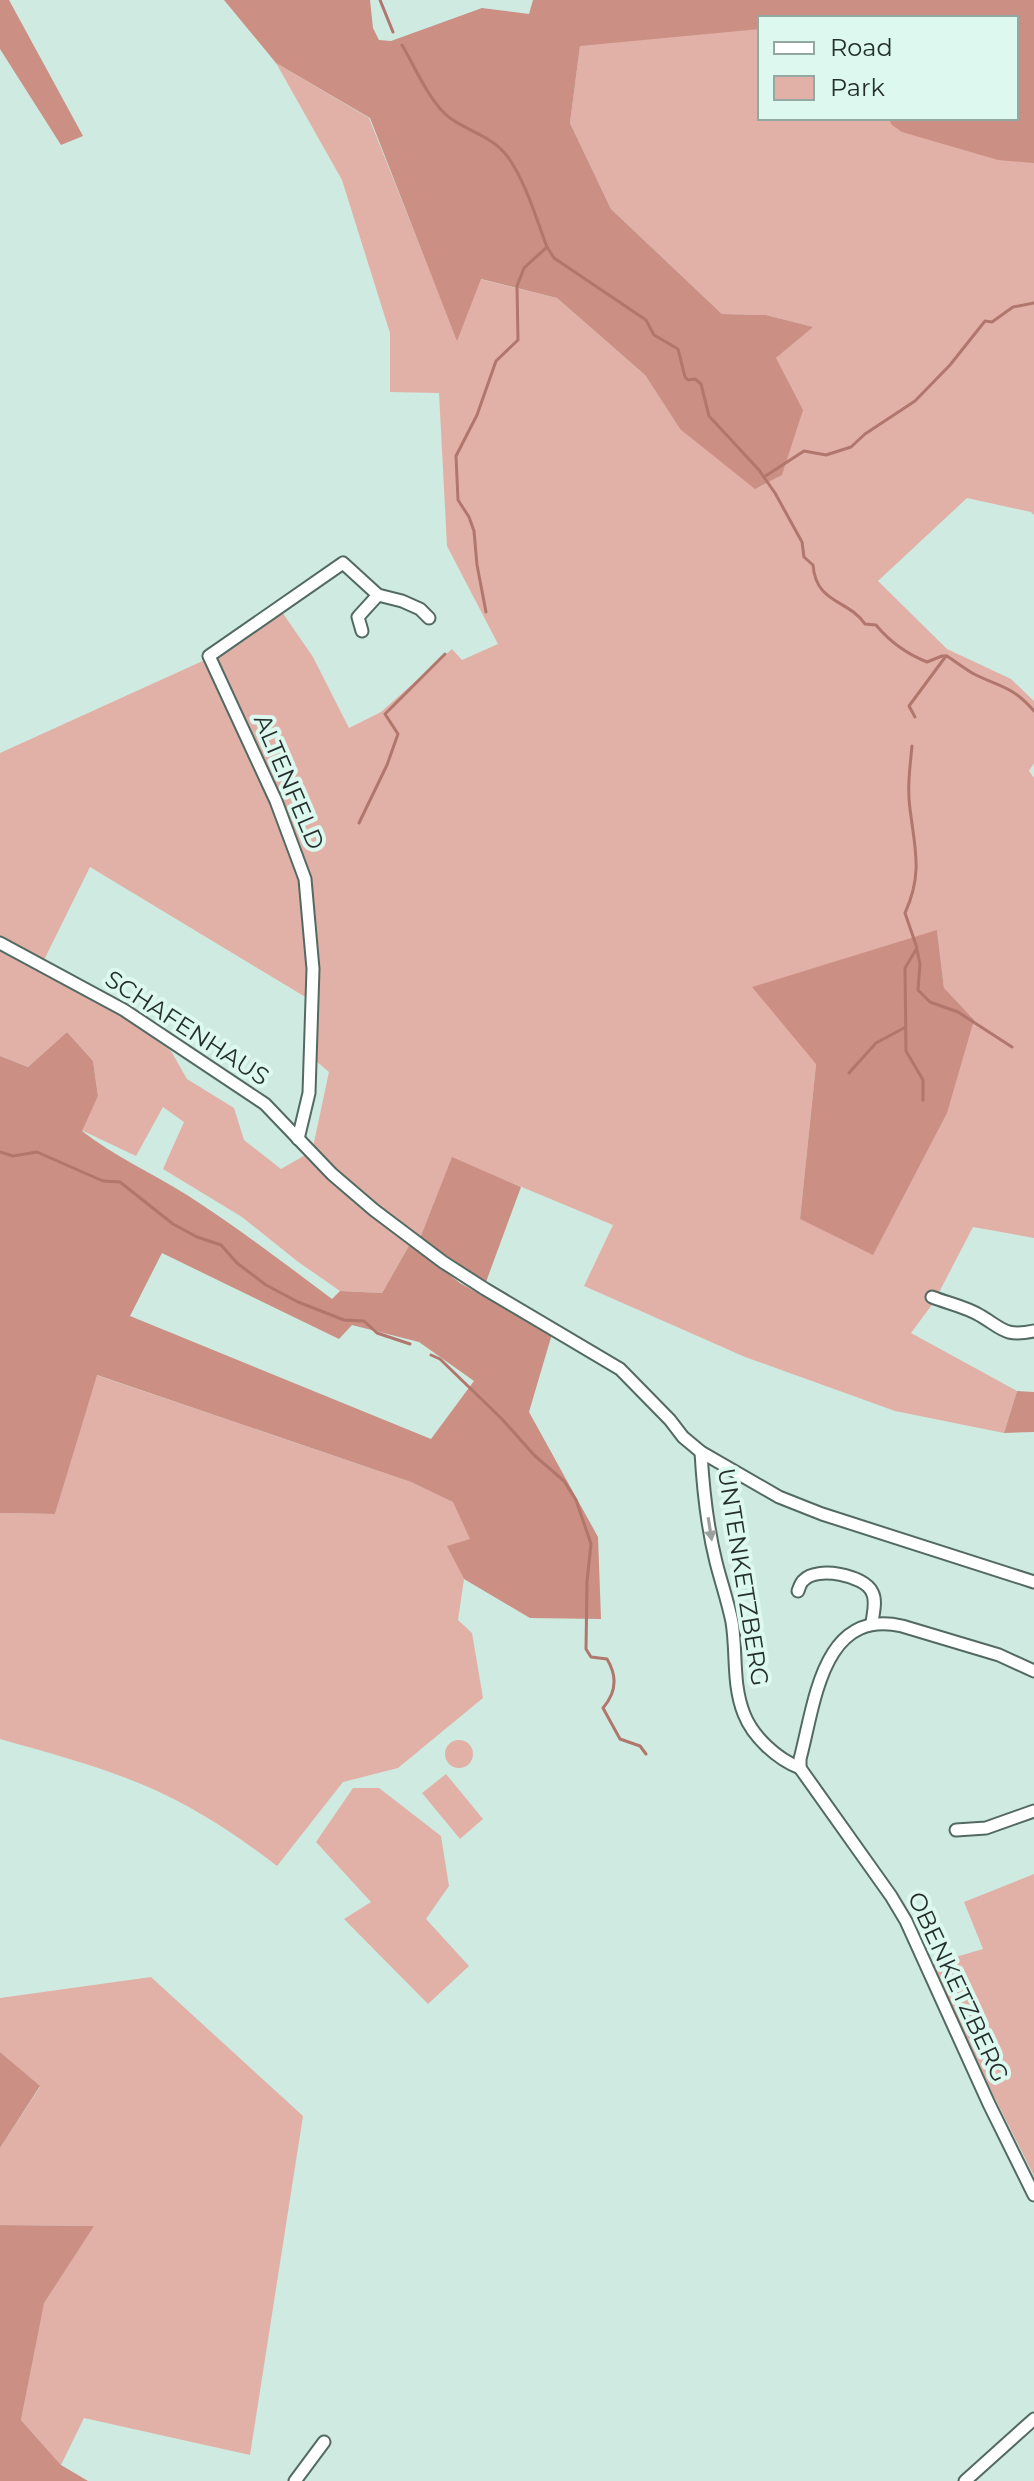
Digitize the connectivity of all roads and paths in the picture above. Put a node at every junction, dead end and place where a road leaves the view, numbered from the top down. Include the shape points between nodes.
1 (378, 595) junction
2 (429, 618) dead end
3 (362, 631) dead end
4 (0, 943) edge
5 (298, 1139) junction
6 (332, 1174) joint
7 (932, 1297) dead end
8 (1034, 1331) edge
9 (701, 1452) junction
10 (1034, 1582) edge
11 (798, 1591) dead end
12 (872, 1623) junction
13 (1034, 1671) edge
14 (800, 1768) junction
15 (1034, 1811) edge
16 (956, 1830) dead end
17 (1034, 2195) edge
18 (1034, 2419) edge
19 (324, 2442) dead end
20 (295, 2481) edge
21 (965, 2481) edge

1 - 2 street, ALTENFELD via 420,609
1 - 3 street via 358,617
1 - 5 street, ALTENFELD via 343,563 209,656 276,801 305,879 312,985 309,1093
4 - 5 street, SCHAFENHAUS via 137,1018 265,1104
5 - 6 street, SCHAFENHAUS
6 - 9 street, UNTENKETZBERG via 443,1262 620,1369
7 - 8 street via 981,1316 998,1329
9 - 10 street via 779,1497 822,1514
9 -> 14 street, UNTENKETZBERG via 744,1715 780,1758
11 - 12 street via 812,1574 834,1572 860,1581 872,1591
12 - 13 street via 902,1626 983,1650
12 - 14 street via 856,1628 830,1659
14 - 17 street, OBENKETZBERG via 906,1921
15 - 16 street via 986,1828
18 - 21 street
19 - 20 street

